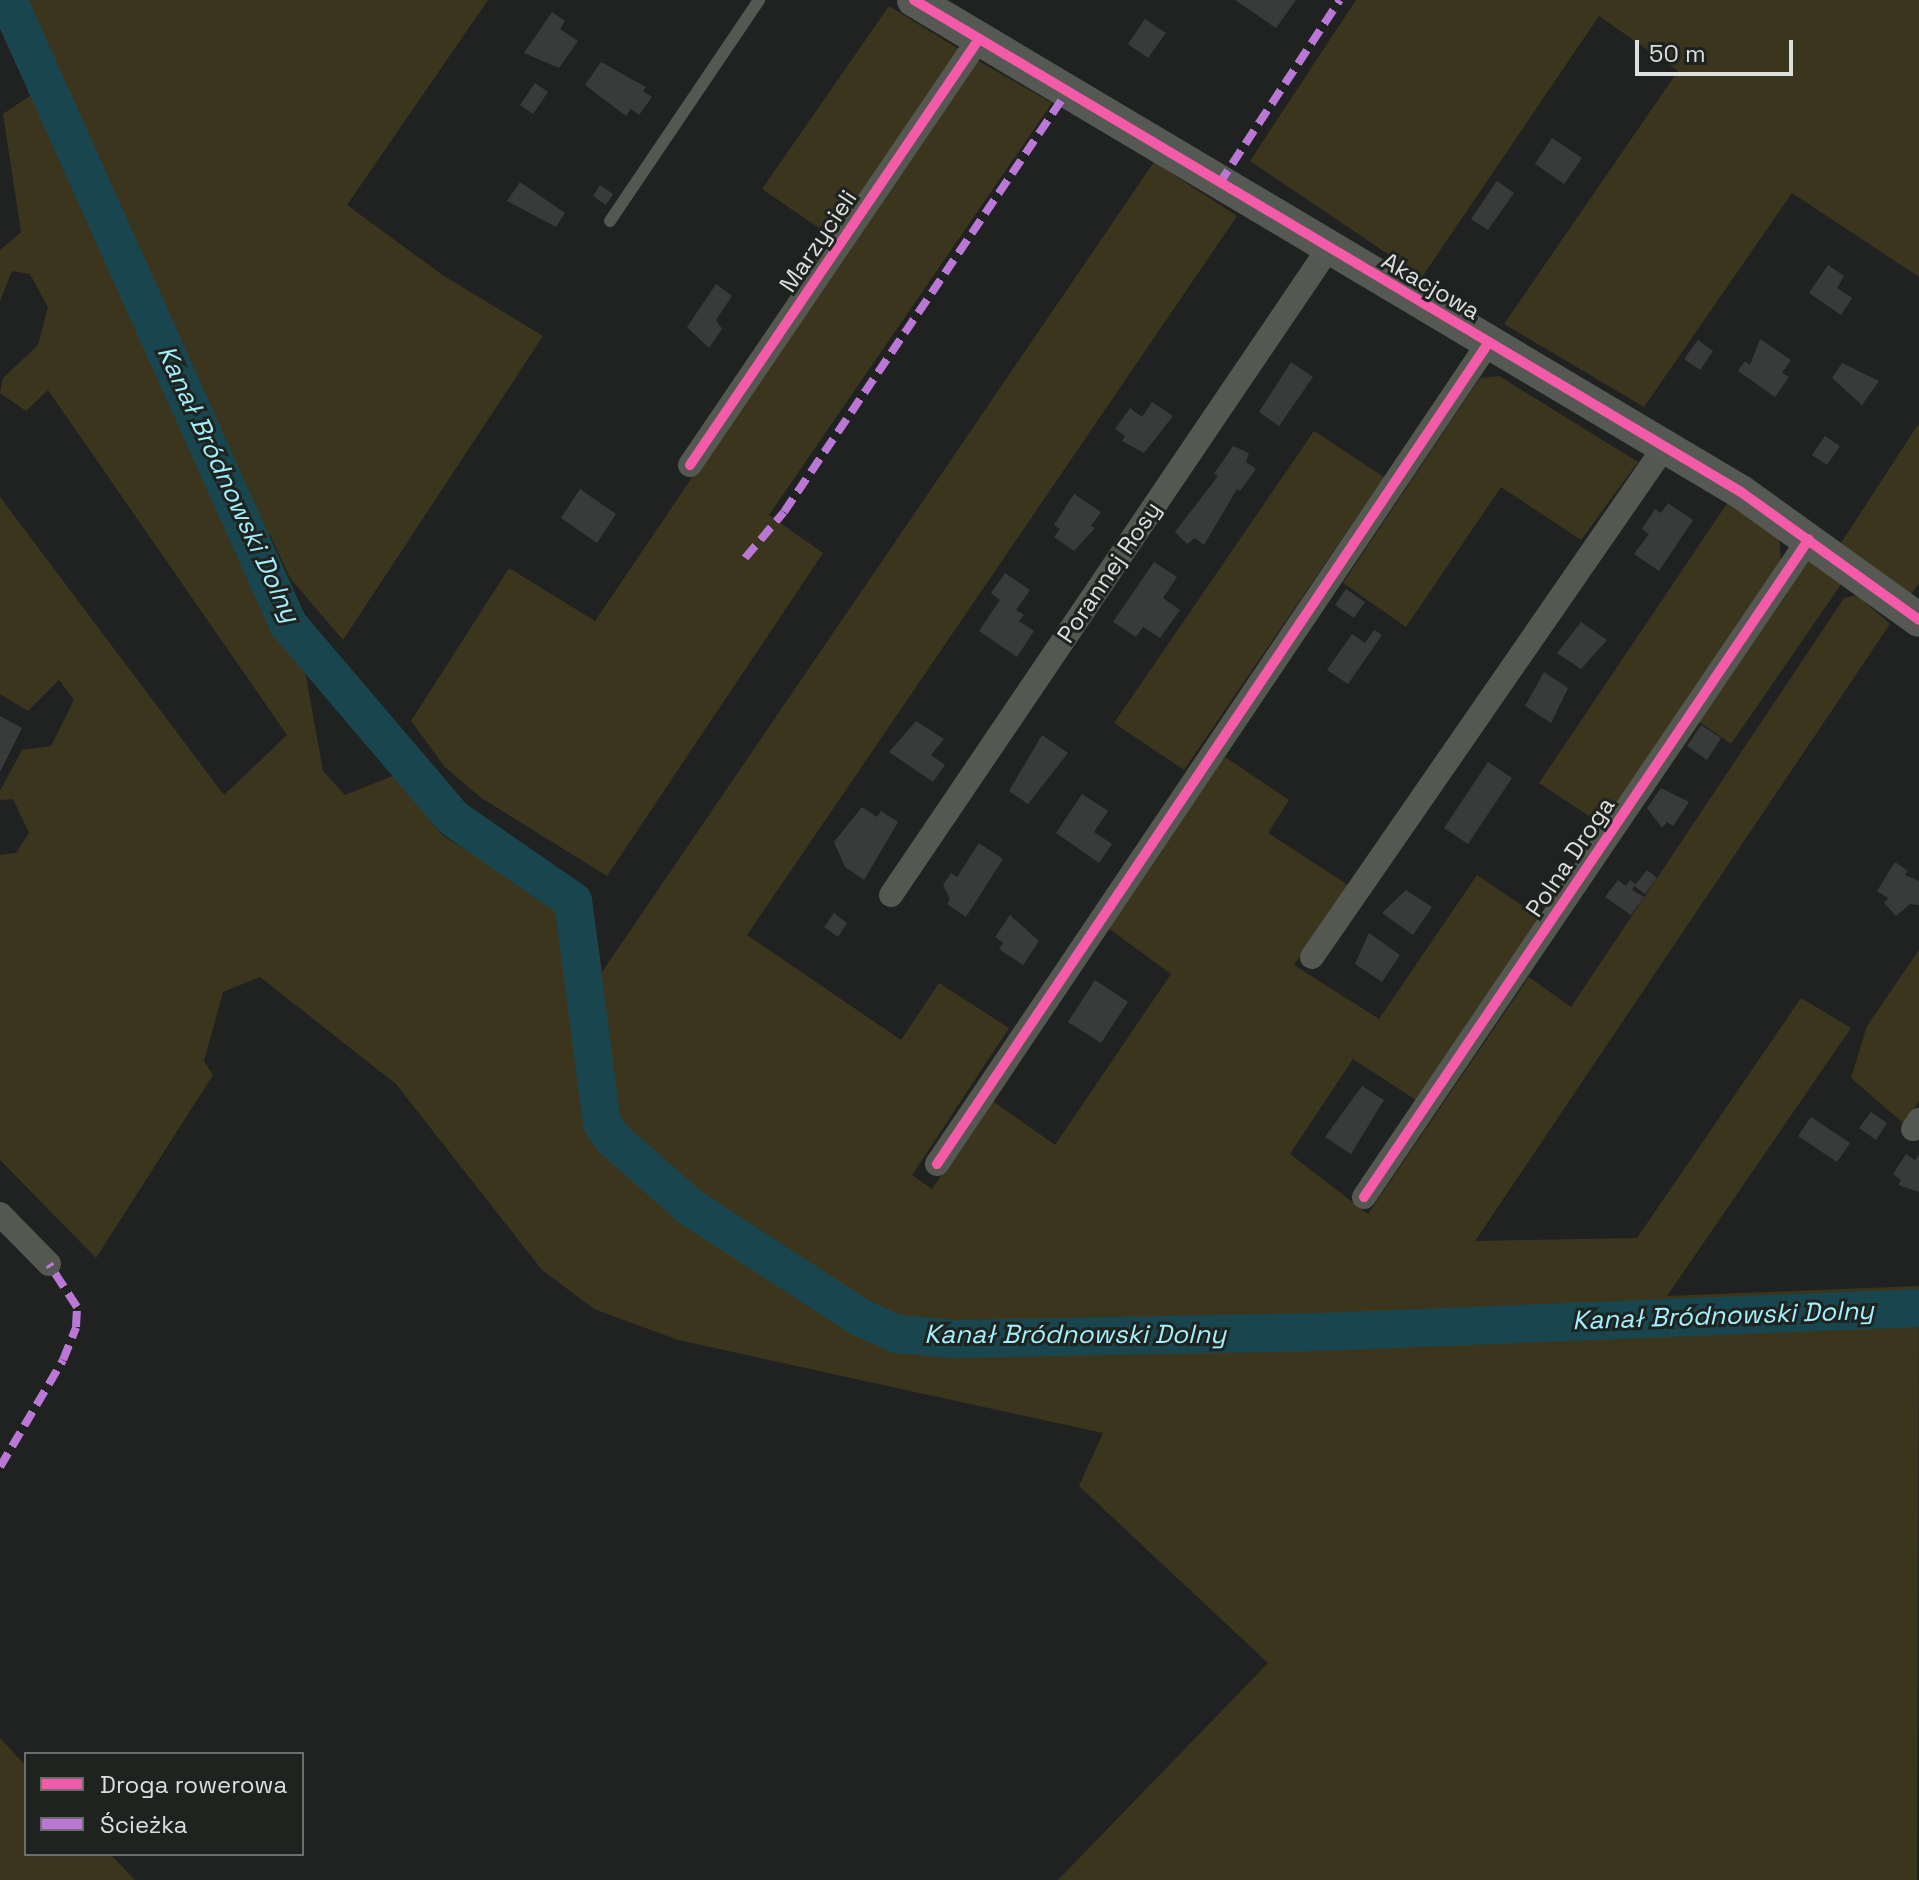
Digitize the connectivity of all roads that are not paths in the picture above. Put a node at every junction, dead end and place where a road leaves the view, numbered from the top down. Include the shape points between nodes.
1 (759, 0) edge
2 (914, 0) edge
3 (979, 39) junction
4 (610, 221) dead end
5 (1328, 249) junction
6 (1489, 342) junction
7 (1665, 446) junction
8 (690, 465) dead end
9 (1809, 539) junction
10 (1919, 620) edge
11 (891, 895) dead end
12 (1312, 957) dead end
13 (937, 1164) dead end
14 (1364, 1197) dead end
15 (0, 1214) edge
16 (49, 1264) dead end

1 - 4 lane
2 - 3 street, Akacjowa
3 - 5 street, Akacjowa
3 - 8 street, Marzycieli
5 - 6 street, Akacjowa
5 - 11 street, Porannej Rosy
6 - 7 street, Akacjowa
6 - 13 street
7 - 9 street, Akacjowa
7 - 12 street
9 - 10 street, Akacjowa
9 - 14 street, Polna Droga
15 - 16 street

